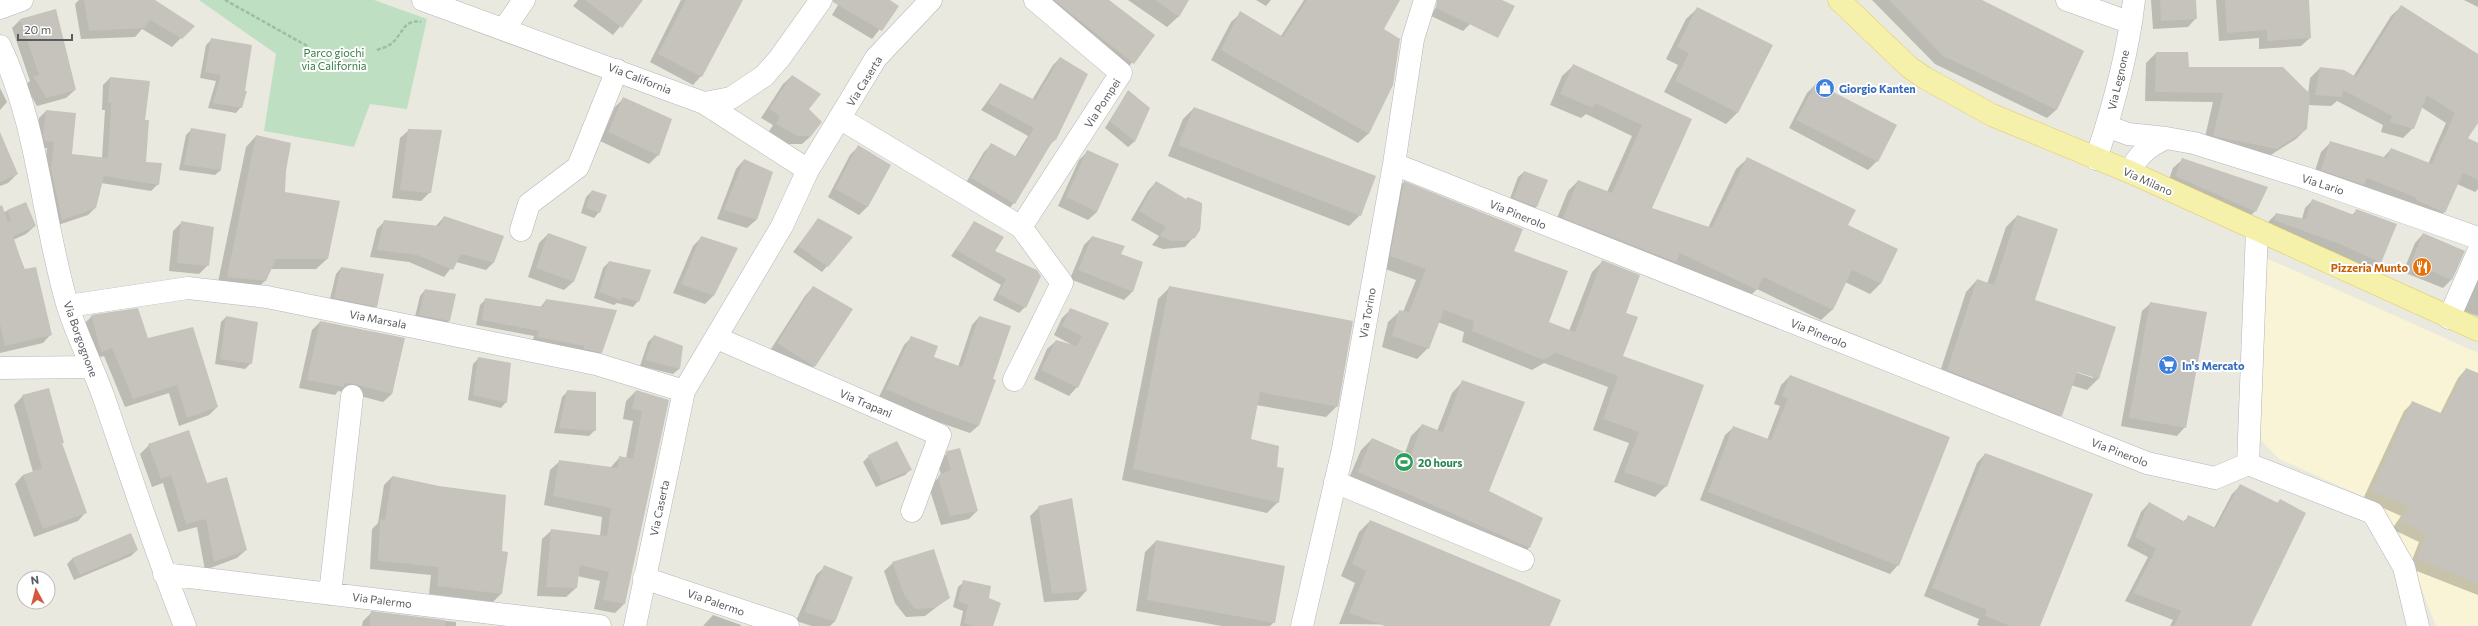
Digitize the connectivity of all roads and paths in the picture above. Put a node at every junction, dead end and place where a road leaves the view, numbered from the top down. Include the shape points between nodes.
1 (225, 0) edge
2 (422, 0) edge
3 (524, 0) edge
4 (821, 0) edge
5 (932, 0) edge
6 (1035, 0) edge
7 (1425, 0) edge
8 (1839, 0) edge
9 (2067, 0) edge
10 (2134, 0) edge
11 (426, 23) dead end
12 (2131, 23) junction
13 (504, 29) junction
14 (0, 46) edge
15 (309, 47) dead end
16 (377, 50) dead end
17 (617, 70) junction
18 (704, 103) junction
19 (841, 119) junction
20 (2107, 126) junction
21 (2166, 138) junction
22 (2096, 160) junction
23 (1394, 164) junction
24 (808, 170) junction
25 (2130, 172) junction
26 (1020, 227) junction
27 (521, 230) dead end
28 (2257, 230) junction
29 (2478, 238) edge
30 (2478, 252) edge
31 (68, 306) junction
32 (2449, 318) junction
33 (2478, 330) edge
34 (717, 338) junction
35 (90, 367) junction
36 (0, 368) edge
37 (1014, 380) dead end
38 (684, 391) junction
39 (352, 396) dead end
40 (2248, 464) junction
41 (1335, 482) junction
42 (912, 511) dead end
43 (1522, 560) dead end
44 (164, 574) junction
45 (644, 578) junction
46 (330, 594) junction
47 (185, 626) edge
48 (600, 626) edge
49 (635, 626) edge
50 (788, 626) edge
51 (1302, 626) edge
52 (2418, 626) edge

1 - 15 path
2 - 13 street, Via California
3 - 13 street
4 - 18 street via 780,59 764,76 731,98
5 - 19 street, Via Caserta via 876,58
6 - 26 street, Via Pompei via 1121,73
7 - 23 street, Via Torino via 1413,39
8 - 22 main road, Via Milano via 1898,57 1925,78 1992,115
9 - 12 street
10 - 12 street, Via Legnone
11 - 16 path via 409,22 393,43
12 - 20 street, Via Legnone
13 - 17 street, Via California
14 - 31 street, Via Borgognone via 14,79 27,126
17 - 18 street, Via California
17 - 27 street via 578,167 528,204
18 - 24 street
19 - 24 street, Via Caserta
19 - 26 street
20 - 21 street, Via Lario via 2128,134
20 - 22 street, Via Legnone
21 - 25 street via 2145,150
21 - 29 street, Via Lario via 2194,143 2306,178
22 - 25 main road, Via Milano
23 - 40 street, Via Pinerolo via 2147,463 2215,478
23 - 41 street, Via Torino
24 - 34 street, Via Caserta via 782,226
25 - 28 main road, Via Milano
26 - 37 street via 1062,283
28 - 32 main road, Via Milano
28 - 40 street
30 - 32 street
31 - 35 street, Via Borgognone
31 - 38 street, Via Marsala via 188,288 268,297 596,364
32 - 33 main road, Via Milano
34 - 38 street, Via Caserta
34 - 42 street, Via Trapani via 940,435
35 - 36 street
35 - 44 street, Via Borgognone via 103,396
38 - 45 street, Via Caserta
39 - 46 street
40 - 52 street via 2373,513 2404,567
41 - 43 street
41 - 51 street, Via Torino
44 - 46 street, Via Palermo
44 - 47 street, Via Borgognone
45 - 49 street, Via Caserta
45 - 50 street, Via Palermo
46 - 48 street, Via Palermo

